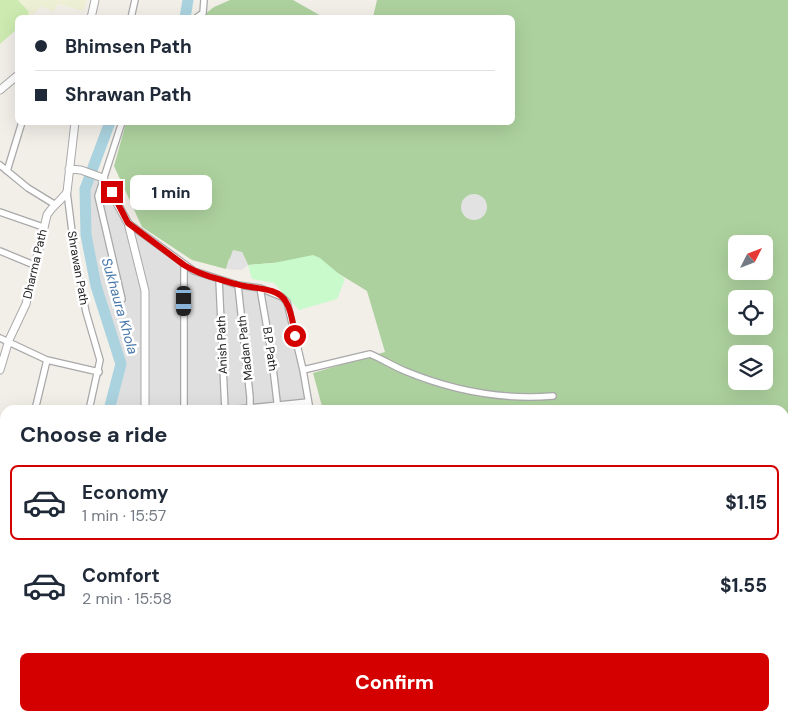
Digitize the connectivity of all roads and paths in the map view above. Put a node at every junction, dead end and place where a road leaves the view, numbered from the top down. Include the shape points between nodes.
1 (95, 0) edge
2 (135, 0) edge
3 (204, 0) edge
4 (92, 15) edge
5 (132, 15) edge
6 (200, 15) edge
7 (15, 78) edge
8 (0, 90) edge
9 (21, 125) edge
10 (75, 125) edge
11 (121, 125) edge
12 (0, 164) edge
13 (68, 169) junction
14 (6, 171) junction
15 (100, 177) junction
16 (67, 192) junction
17 (54, 204) junction
18 (0, 212) edge
19 (128, 223) junction
20 (43, 227) junction
21 (0, 251) edge
22 (184, 265) junction
23 (34, 266) junction
24 (219, 279) junction
25 (238, 285) junction
26 (260, 288) junction
27 (122, 299) dead end
28 (0, 338) edge
29 (9, 340) junction
30 (47, 360) junction
31 (0, 370) edge
32 (303, 370) junction
33 (99, 372) junction
34 (553, 396) dead end
35 (308, 402) junction
36 (36, 405) edge
37 (90, 405) edge
38 (145, 405) edge
39 (184, 405) edge
40 (226, 405) edge
41 (250, 405) edge
42 (277, 405) edge
43 (292, 405) edge
44 (309, 405) edge

1 - 4 street
2 - 5 street
3 - 6 street
7 - 8 street
9 - 14 street
10 - 13 street, Shrawan Path
11 - 15 street
12 - 14 street
13 - 15 street
13 - 16 street, Shrawan Path
14 - 17 street
15 - 19 street
15 - 27 street via 98,196
16 - 17 street, Dharma Path via 61,201
16 - 33 street, Shrawan Path via 76,263 100,360
17 - 20 street, Dharma Path
18 - 20 street
19 - 22 street
19 - 38 street via 145,291
20 - 23 street, Dharma Path
21 - 23 street
22 - 24 street
22 - 39 street
23 - 29 street, Dharma Path via 26,304
24 - 25 street
24 - 40 street, Anish Path
25 - 26 street
25 - 41 street, Madan Path
26 - 32 street via 287,302
26 - 42 street, B.P Path
28 - 29 street
29 - 30 street
29 - 31 street, Dharma Path
30 - 33 street
30 - 36 street
32 - 34 street via 370,354 404,371 476,393
32 - 35 street
33 - 37 street, Shrawan Path
35 - 43 street
35 - 44 street

